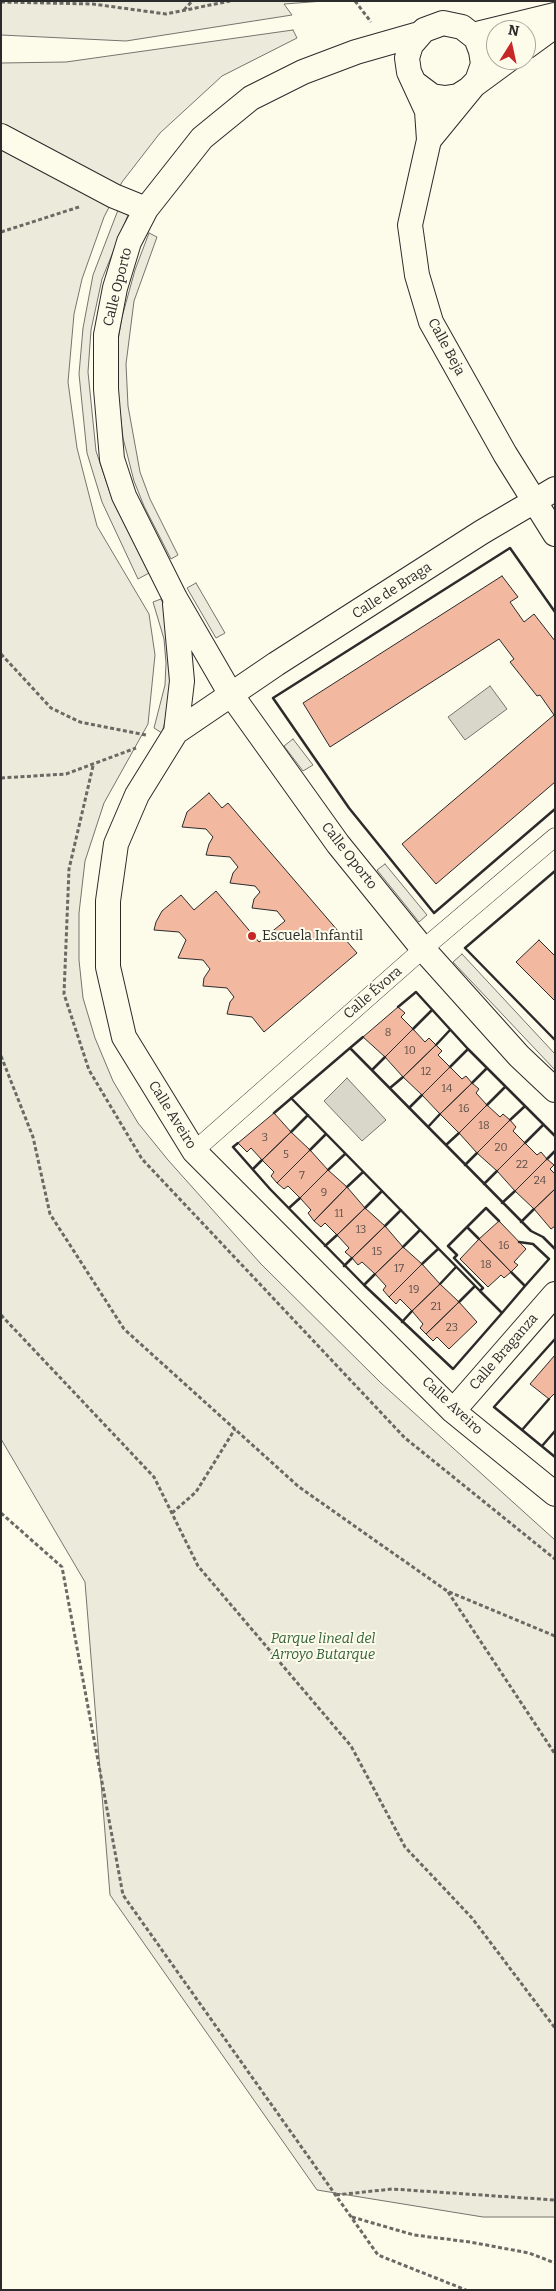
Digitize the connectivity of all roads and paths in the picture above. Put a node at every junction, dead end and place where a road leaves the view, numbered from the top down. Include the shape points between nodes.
1 (192, 1) edge
2 (230, 1) edge
3 (1, 2) edge
4 (97, 3) edge
5 (184, 11) junction
6 (555, 15) edge
7 (555, 26) edge
8 (419, 34) junction
9 (473, 35) junction
10 (536, 40) edge
11 (494, 70) edge
12 (416, 84) junction
13 (474, 85) junction
14 (1, 136) edge
15 (429, 140) junction
16 (114, 196) junction
17 (146, 209) junction
18 (1, 232) edge
19 (555, 489) edge
20 (534, 502) junction
21 (555, 534) edge
22 (175, 598) junction
23 (1, 654) edge
24 (230, 694) junction
25 (176, 732) junction
26 (139, 747) dead end
27 (1, 778) edge
28 (555, 837) edge
29 (423, 949) junction
30 (1, 1056) edge
31 (555, 1090) edge
32 (194, 1151) junction
33 (555, 1294) edge
34 (1, 1315) edge
35 (453, 1410) junction
36 (235, 1429) junction
37 (555, 1494) edge
38 (1, 1512) edge
39 (172, 1513) junction
40 (447, 1591) junction
41 (555, 1636) edge
42 (555, 1754) edge
43 (555, 2028) edge
44 (336, 2195) junction
45 (555, 2200) edge
46 (351, 2217) junction
47 (555, 2263) edge
48 (466, 2290) edge

1 - 5 path
2 - 5 path
3 - 4 path
4 - 5 path via 166,14
6 - 9 street
7 - 10 street
8 - 9 street via 430,26 443,23 462,27
8 - 12 street via 411,45 408,58 409,72
8 - 17 street, Calle Oporto via 356,52 304,72 251,98 202,138
9 - 13 street via 483,60 481,73
11 - 13 street
12 - 13 street via 432,96 445,98 458,96
12 - 15 street via 427,111
13 - 15 street
14 - 16 street
15 - 20 street, Calle Beja via 410,225 417,275 430,322
16 - 17 street
16 - 18 path
17 - 22 street, Calle Oporto via 129,242 115,288 106,335 108,424 112,459 124,496
19 - 20 street, Calle de Braga
20 - 21 street, Calle Beja
20 - 24 street, Calle de Braga
22 - 24 street, Calle Oporto
22 - 25 street, Calle Oporto via 182,681
23 - 25 path via 51,708 80,722 146,735
24 - 25 street, Calle Aveiro
24 - 29 street, Calle Oporto via 338,844
25 - 32 street, Calle Aveiro via 137,795 116,844 108,901 108,967 124,1037
26 - 27 path via 66,774
28 - 29 street, Calle Évora
29 - 31 street, Calle Oporto via 519,1056
29 - 32 street, Calle Évora
30 - 36 path via 33,1137 50,1214 124,1329
32 - 35 street, Calle Aveiro
33 - 35 street, Calle Braganza
34 - 39 path via 154,1478
35 - 37 street, Calle Aveiro
36 - 39 path via 196,1492
36 - 40 path via 299,1487
38 - 44 path via 62,1567 124,1895
39 - 43 path via 198,1566 351,1746 405,1847 472,1918
40 - 41 path
40 - 42 path
44 - 45 path via 392,2189
44 - 46 path
46 - 47 path via 414,2235 470,2242 529,2254
46 - 48 path via 378,2255

